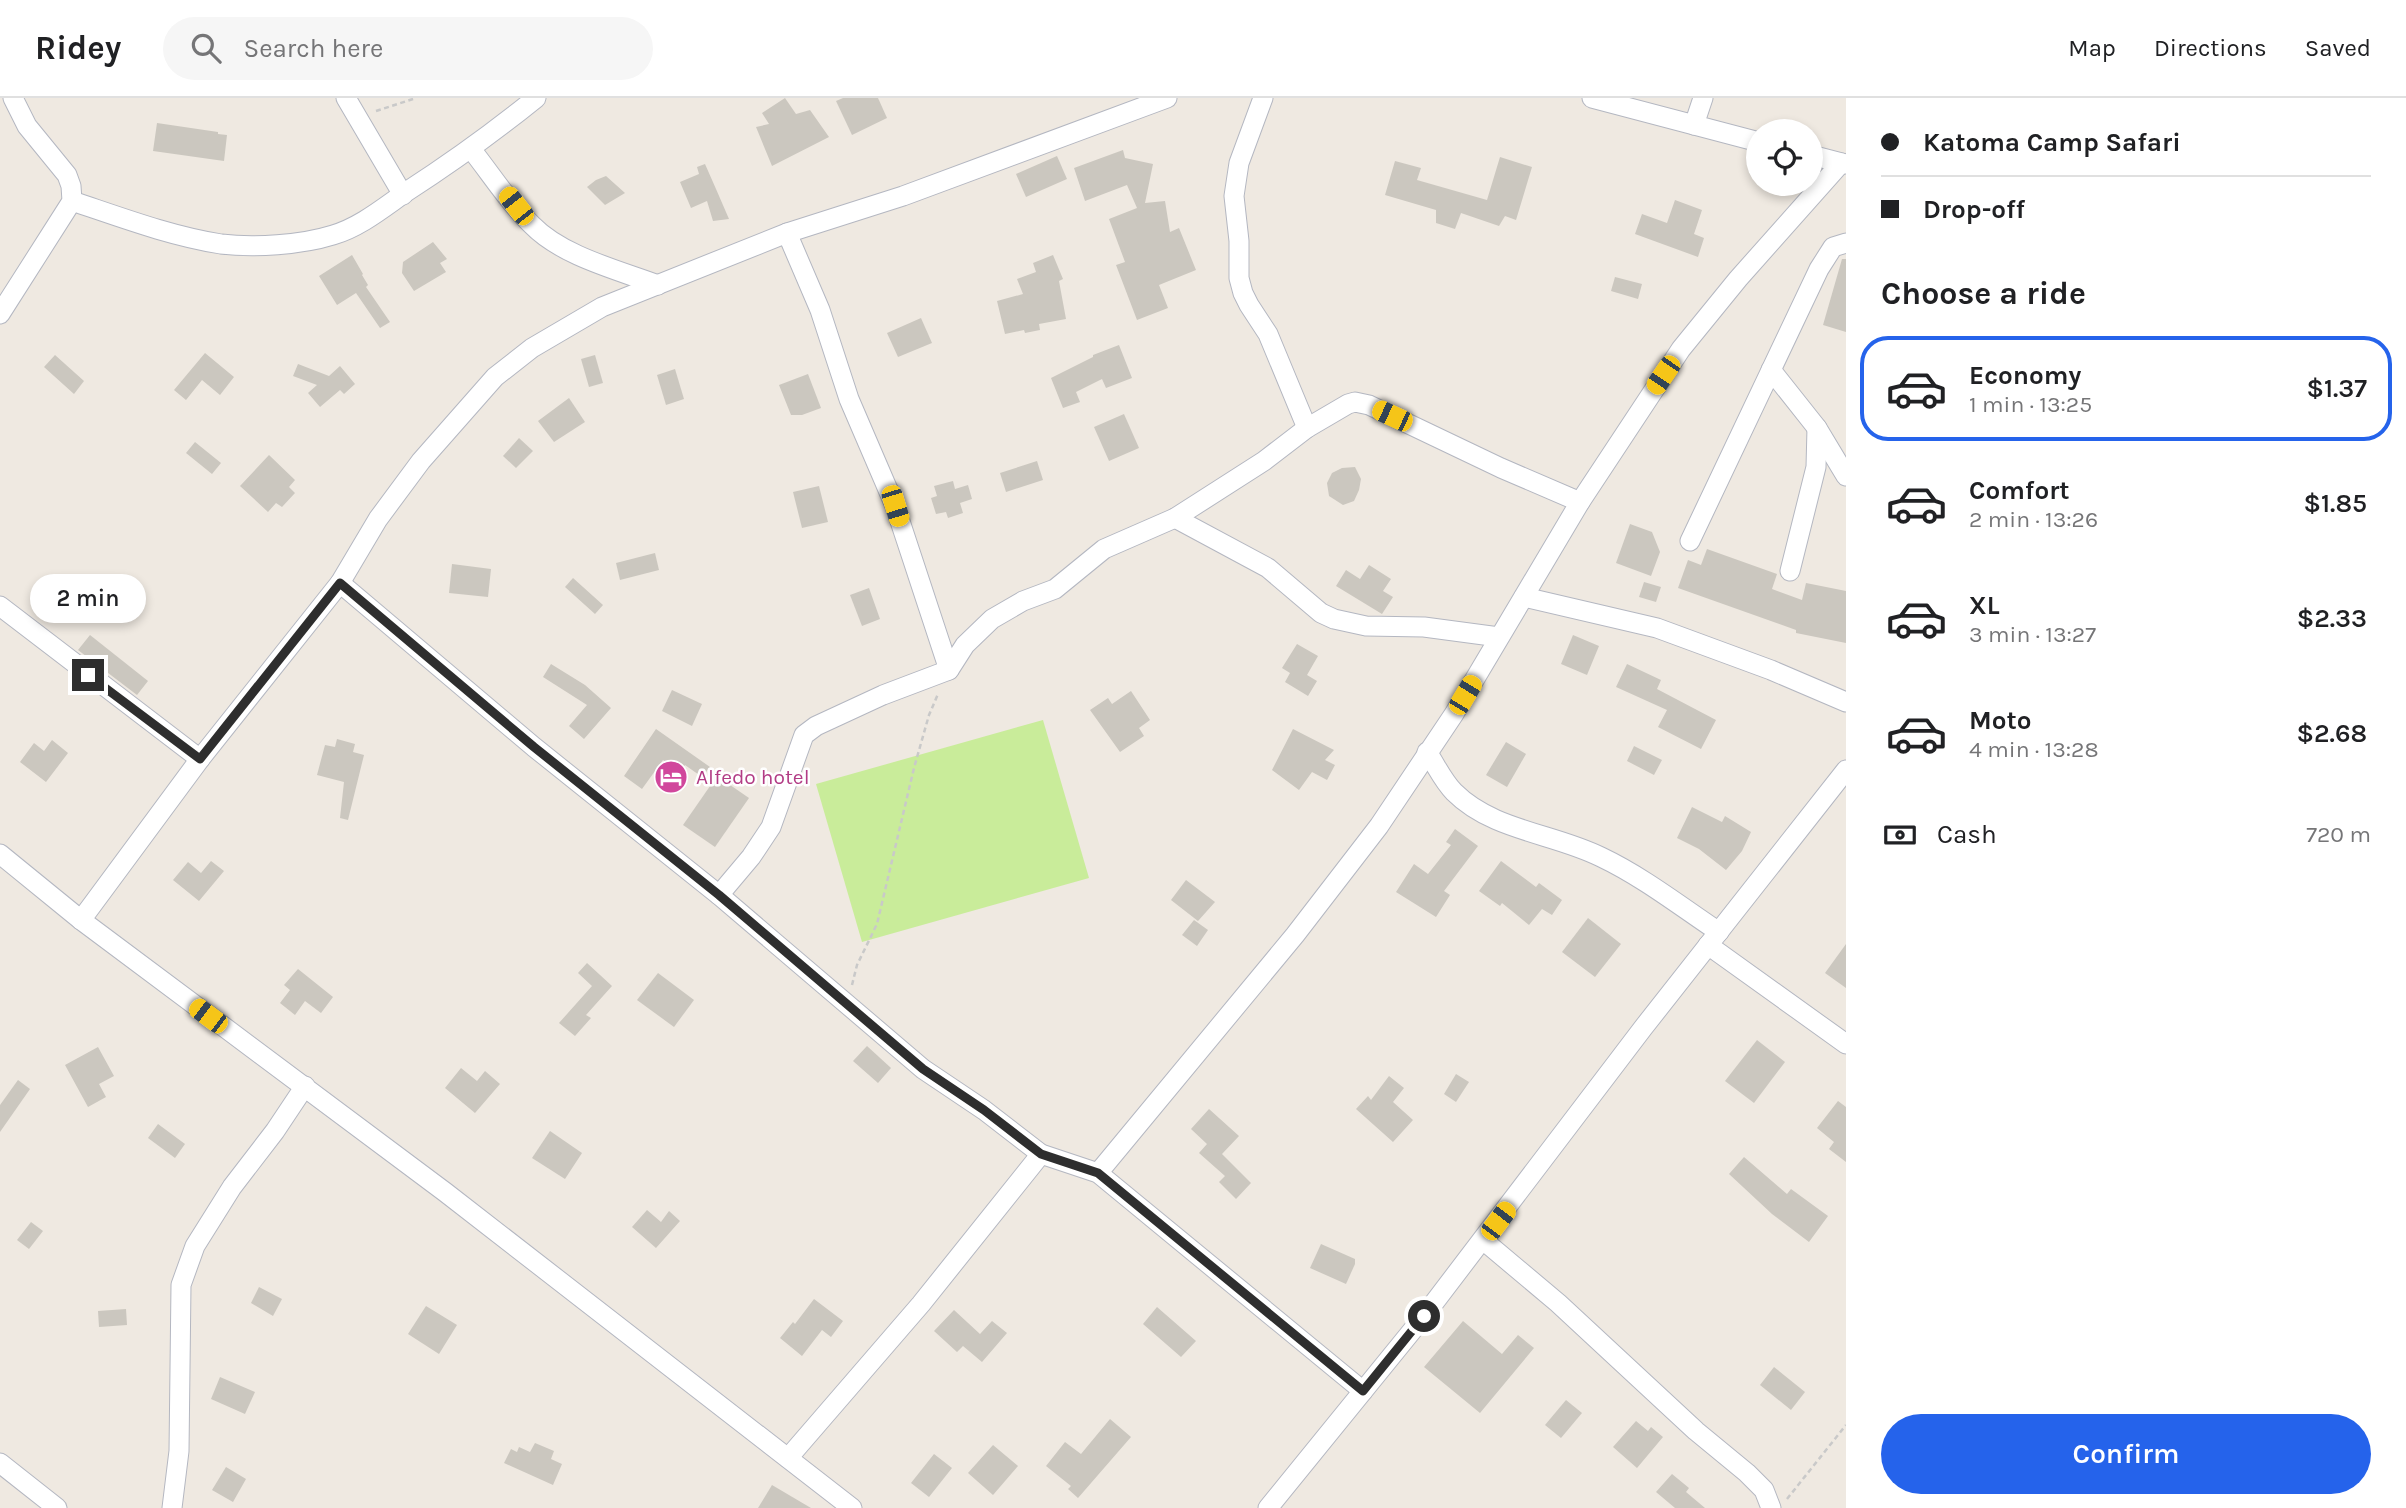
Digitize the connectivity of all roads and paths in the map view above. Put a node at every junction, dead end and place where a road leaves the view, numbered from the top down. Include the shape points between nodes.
1 (13, 98) edge
2 (346, 98) edge
3 (416, 98) edge
4 (536, 98) edge
5 (1167, 98) edge
6 (1264, 98) edge
7 (1592, 98) edge
8 (1703, 98) edge
9 (358, 120) junction
10 (1694, 125) junction
11 (1746, 139) edge
12 (471, 149) junction
13 (1823, 158) edge
14 (1844, 164) edge
15 (403, 195) junction
16 (72, 201) junction
17 (788, 233) junction
18 (1846, 243) edge
19 (658, 285) junction
20 (0, 314) edge
21 (1771, 370) junction
22 (1307, 428) junction
23 (1817, 428) junction
24 (1837, 450) edge
25 (1846, 476) edge
26 (1580, 502) junction
27 (1175, 518) junction
28 (1690, 541) dead end
29 (1790, 571) dead end
30 (340, 583) junction
31 (1524, 597) junction
32 (0, 606) edge
33 (1499, 637) junction
34 (949, 670) junction
35 (1846, 702) edge
36 (1427, 752) junction
37 (200, 759) junction
38 (1846, 770) edge
39 (0, 854) edge
40 (719, 895) junction
41 (81, 920) junction
42 (1713, 939) junction
43 (848, 1006) junction
44 (1846, 1044) edge
45 (306, 1086) junction
46 (1041, 1154) junction
47 (1098, 1173) junction
48 (1483, 1240) junction
49 (1363, 1391) junction
50 (1846, 1425) edge
51 (788, 1458) junction
52 (0, 1463) edge
53 (57, 1508) edge
54 (172, 1508) edge
55 (852, 1508) edge
56 (1268, 1508) edge
57 (1771, 1508) edge
58 (1780, 1508) edge

1 - 16 street via 27,126 67,175
2 - 9 street
3 - 9 path
4 - 12 street
5 - 17 street via 903,196
6 - 22 street via 1239,163 1234,196 1239,278
7 - 10 street
8 - 10 street
9 - 15 street
10 - 11 street
12 - 15 street
12 - 19 street via 531,225 545,236 602,265
13 - 14 street
14 - 26 street via 1738,279 1681,349
15 - 16 street via 362,223 334,235 272,245 222,244
16 - 20 street
17 - 19 street
17 - 34 street via 849,399 895,506
18 - 21 street via 1833,247 1819,269
19 - 30 street via 602,307 532,348 495,377 421,461 378,519
21 - 23 street
21 - 28 street
22 - 26 street via 1339,408 1361,403
22 - 27 street
23 - 24 street
23 - 29 street via 1816,467
24 - 25 street
26 - 31 street
27 - 33 street via 1268,568 1334,619
27 - 34 street via 1104,549 1055,589 992,619 965,645
30 - 37 street
30 - 40 street
31 - 33 street
31 - 35 street via 1657,628
32 - 37 street
33 - 36 street
34 - 40 street via 872,700 804,735 771,827
34 - 43 path via 929,715 877,924 857,965
36 - 42 street via 1452,790 1472,806 1629,871
36 - 47 street via 1379,826 1295,935
37 - 41 street
38 - 42 street
39 - 41 street
40 - 43 street
41 - 45 street
42 - 44 street
42 - 48 street
43 - 46 street via 923,1069
45 - 51 street
45 - 54 street via 232,1187 195,1246 181,1285 179,1451
46 - 47 street
46 - 51 street via 921,1304
47 - 49 street
48 - 49 street
48 - 57 street via 1747,1473 1764,1490
49 - 56 street
50 - 58 path
51 - 55 street
52 - 53 street

